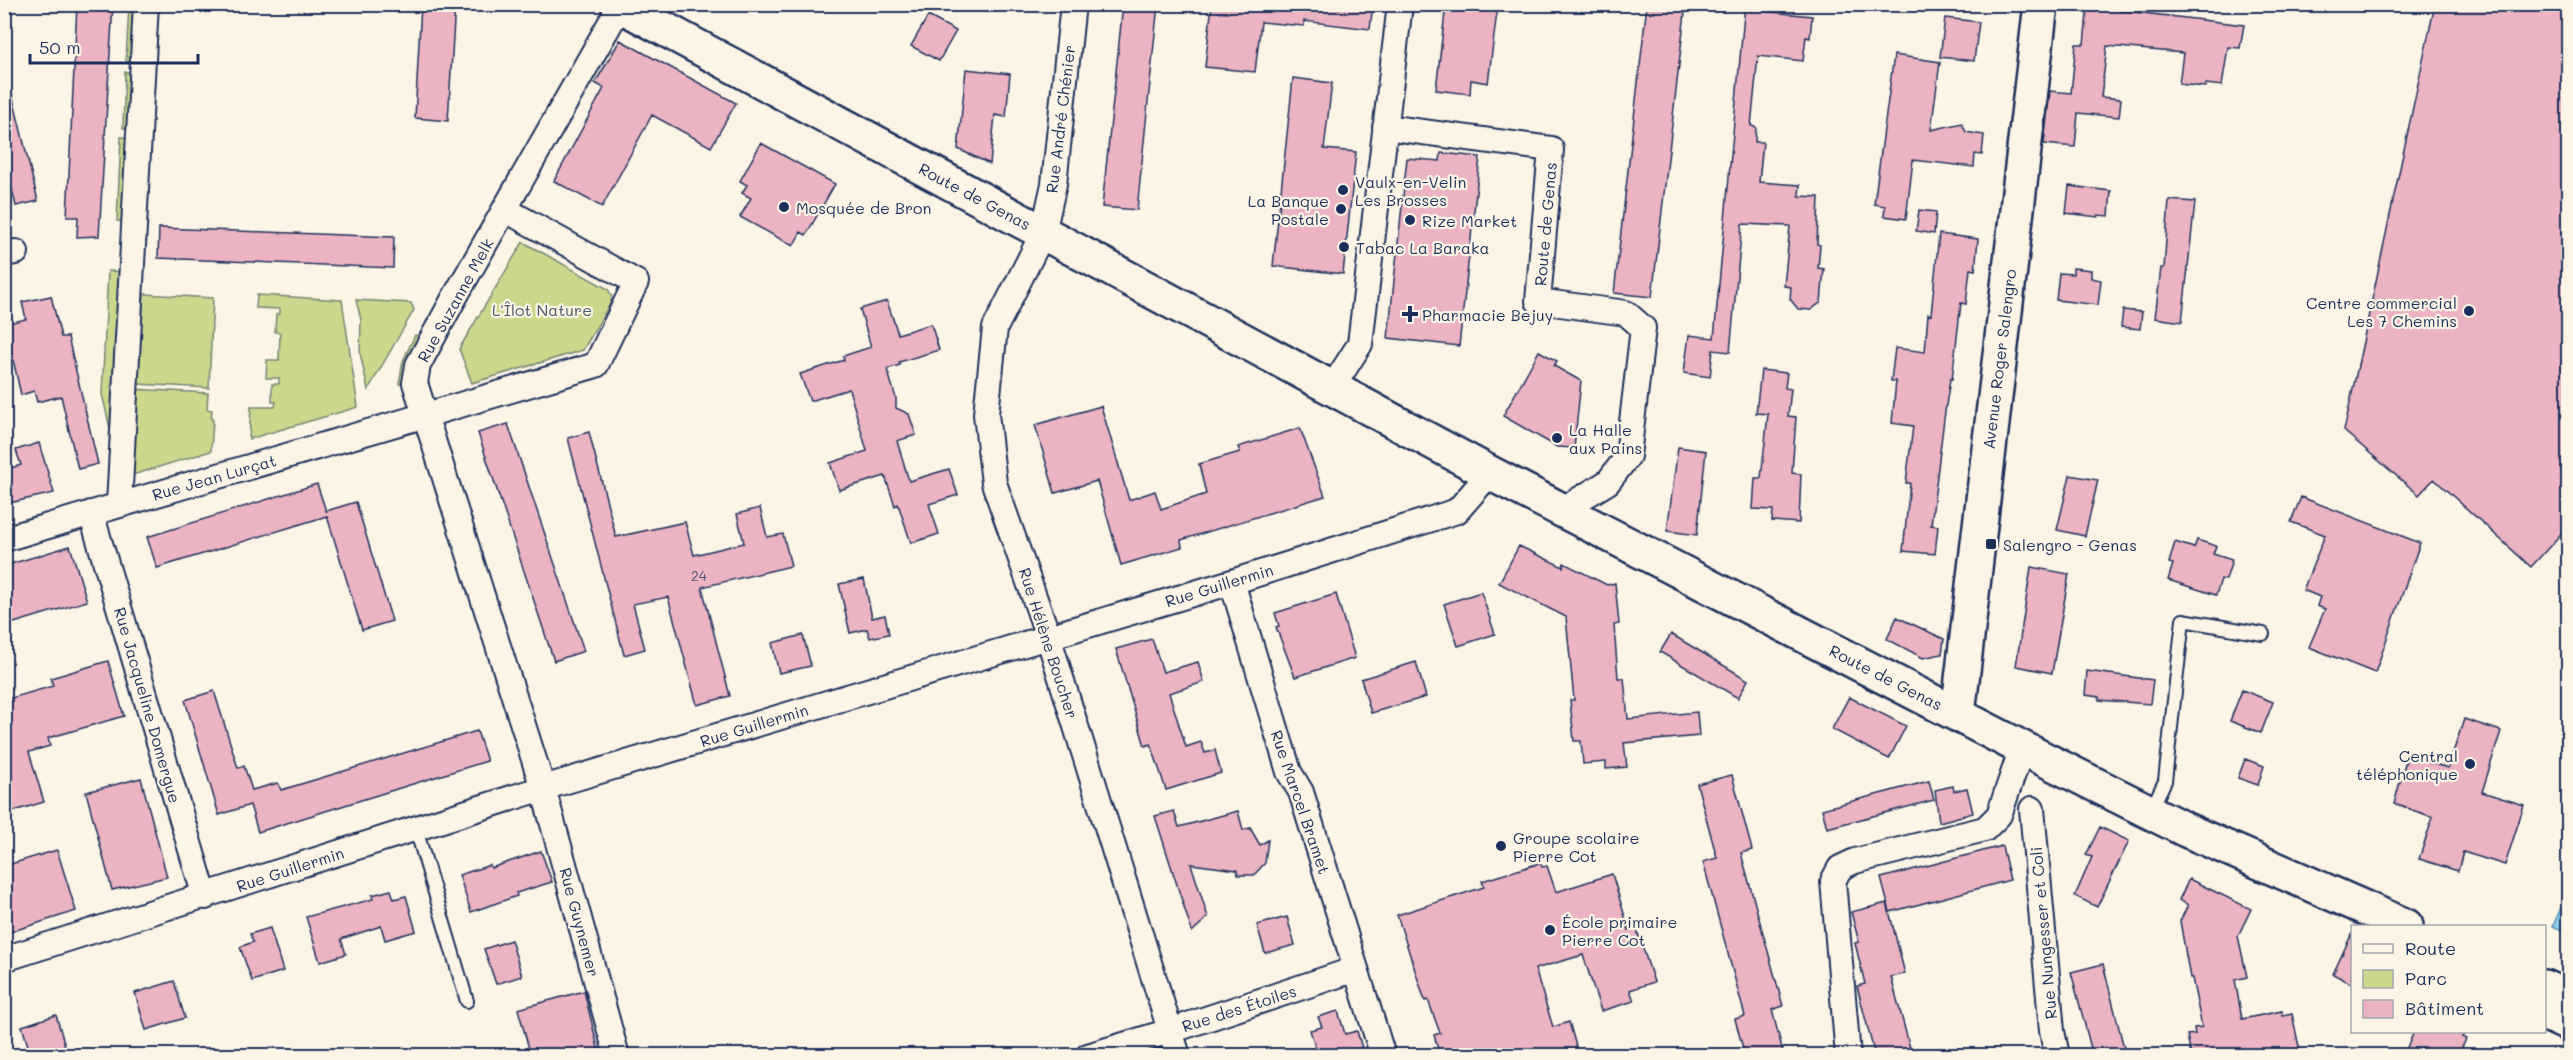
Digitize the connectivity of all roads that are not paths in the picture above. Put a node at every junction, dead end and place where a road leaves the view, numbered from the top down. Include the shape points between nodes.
1 (146, 4) edge
2 (1073, 4) edge
3 (1400, 4) edge
4 (2041, 4) edge
5 (619, 5) edge
6 (1385, 127) junction
7 (506, 210) junction
8 (1043, 233) junction
9 (1332, 388) junction
10 (423, 416) junction
11 (1490, 473) junction
12 (119, 505) junction
13 (1562, 510) junction
14 (91, 513) junction
15 (4, 539) edge
16 (1232, 582) junction
17 (2263, 634) dead end
18 (1048, 636) junction
19 (1958, 714) junction
20 (2022, 748) junction
21 (543, 788) junction
22 (2032, 809) dead end
23 (2151, 811) junction
24 (416, 829) junction
25 (2212, 841) junction
26 (205, 897) junction
27 (2356, 922) edge
28 (2372, 925) edge
29 (2401, 925) edge
30 (4, 959) edge
31 (1356, 969) junction
32 (2546, 988) edge
33 (2568, 998) edge
34 (467, 1001) dead end
35 (2546, 1001) edge
36 (2568, 1011) edge
37 (2546, 1013) edge
38 (2568, 1024) edge
39 (1170, 1031) junction
40 (617, 1056) edge
41 (1088, 1056) edge
42 (1178, 1056) edge
43 (1383, 1056) edge
44 (1848, 1056) edge
45 (2058, 1056) edge

1 - 12 street
2 - 8 street, Rue André Chénier via 1056,172
3 - 6 street
4 - 19 main road, Avenue Roger Salengro
5 - 7 street, Rue Suzanne Melk
5 - 8 main road, Route de Genas
6 - 9 street via 1360,344
6 - 13 street, Route de Genas via 1551,149 1538,301 1626,313 1643,328 1628,456 1608,482
7 - 10 street, Rue Suzanne Melk via 418,365 415,383
7 - 10 street, Rue Jean Lurçat via 636,282 596,365
8 - 9 main road, Route de Genas
8 - 18 street, Rue Hélène Boucher via 996,328 986,414 994,483
9 - 11 main road, Route de Genas
10 - 12 street, Rue Jean Lurçat
10 - 21 street, Rue Suzanne Melk
11 - 13 main road, Route de Genas
11 - 16 street, Rue Guillermin via 1457,511
12 - 14 street, Rue Jean Lurçat
13 - 19 main road, Route de Genas
14 - 15 street, Rue Jean Lurçat
14 - 26 street, Rue Jacqueline Domergue
16 - 18 street, Rue Guillermin
16 - 31 street, Rue Marcel Bramet via 1289,772 1301,792
17 - 23 lane via 2183,620 2165,781
18 - 21 street, Rue Guillermin
18 - 39 street, Rue Hélène Boucher
19 - 20 main road, Route de Genas
20 - 23 main road, Route de Genas
20 - 44 street via 1999,815 1985,829 1840,868 1833,881
21 - 24 street, Rue Guillermin
21 - 40 street, Rue Guynemer
22 - 45 street, Rue Nungesser et Coli via 2052,1031
23 - 25 main road, Route de Genas
24 - 26 street, Rue Guillermin
24 - 34 lane
25 - 27 main road, Route de Genas
25 - 29 main road, Route de Genas
26 - 30 street, Rue Guillermin
27 - 28 street
31 - 39 street, Rue des Étoiles
31 - 43 street, Rue Marcel Bramet
32 - 33 main road
35 - 36 street
37 - 38 main road
39 - 41 street, Rue des Étoiles
39 - 42 street, Rue Hélène Boucher

